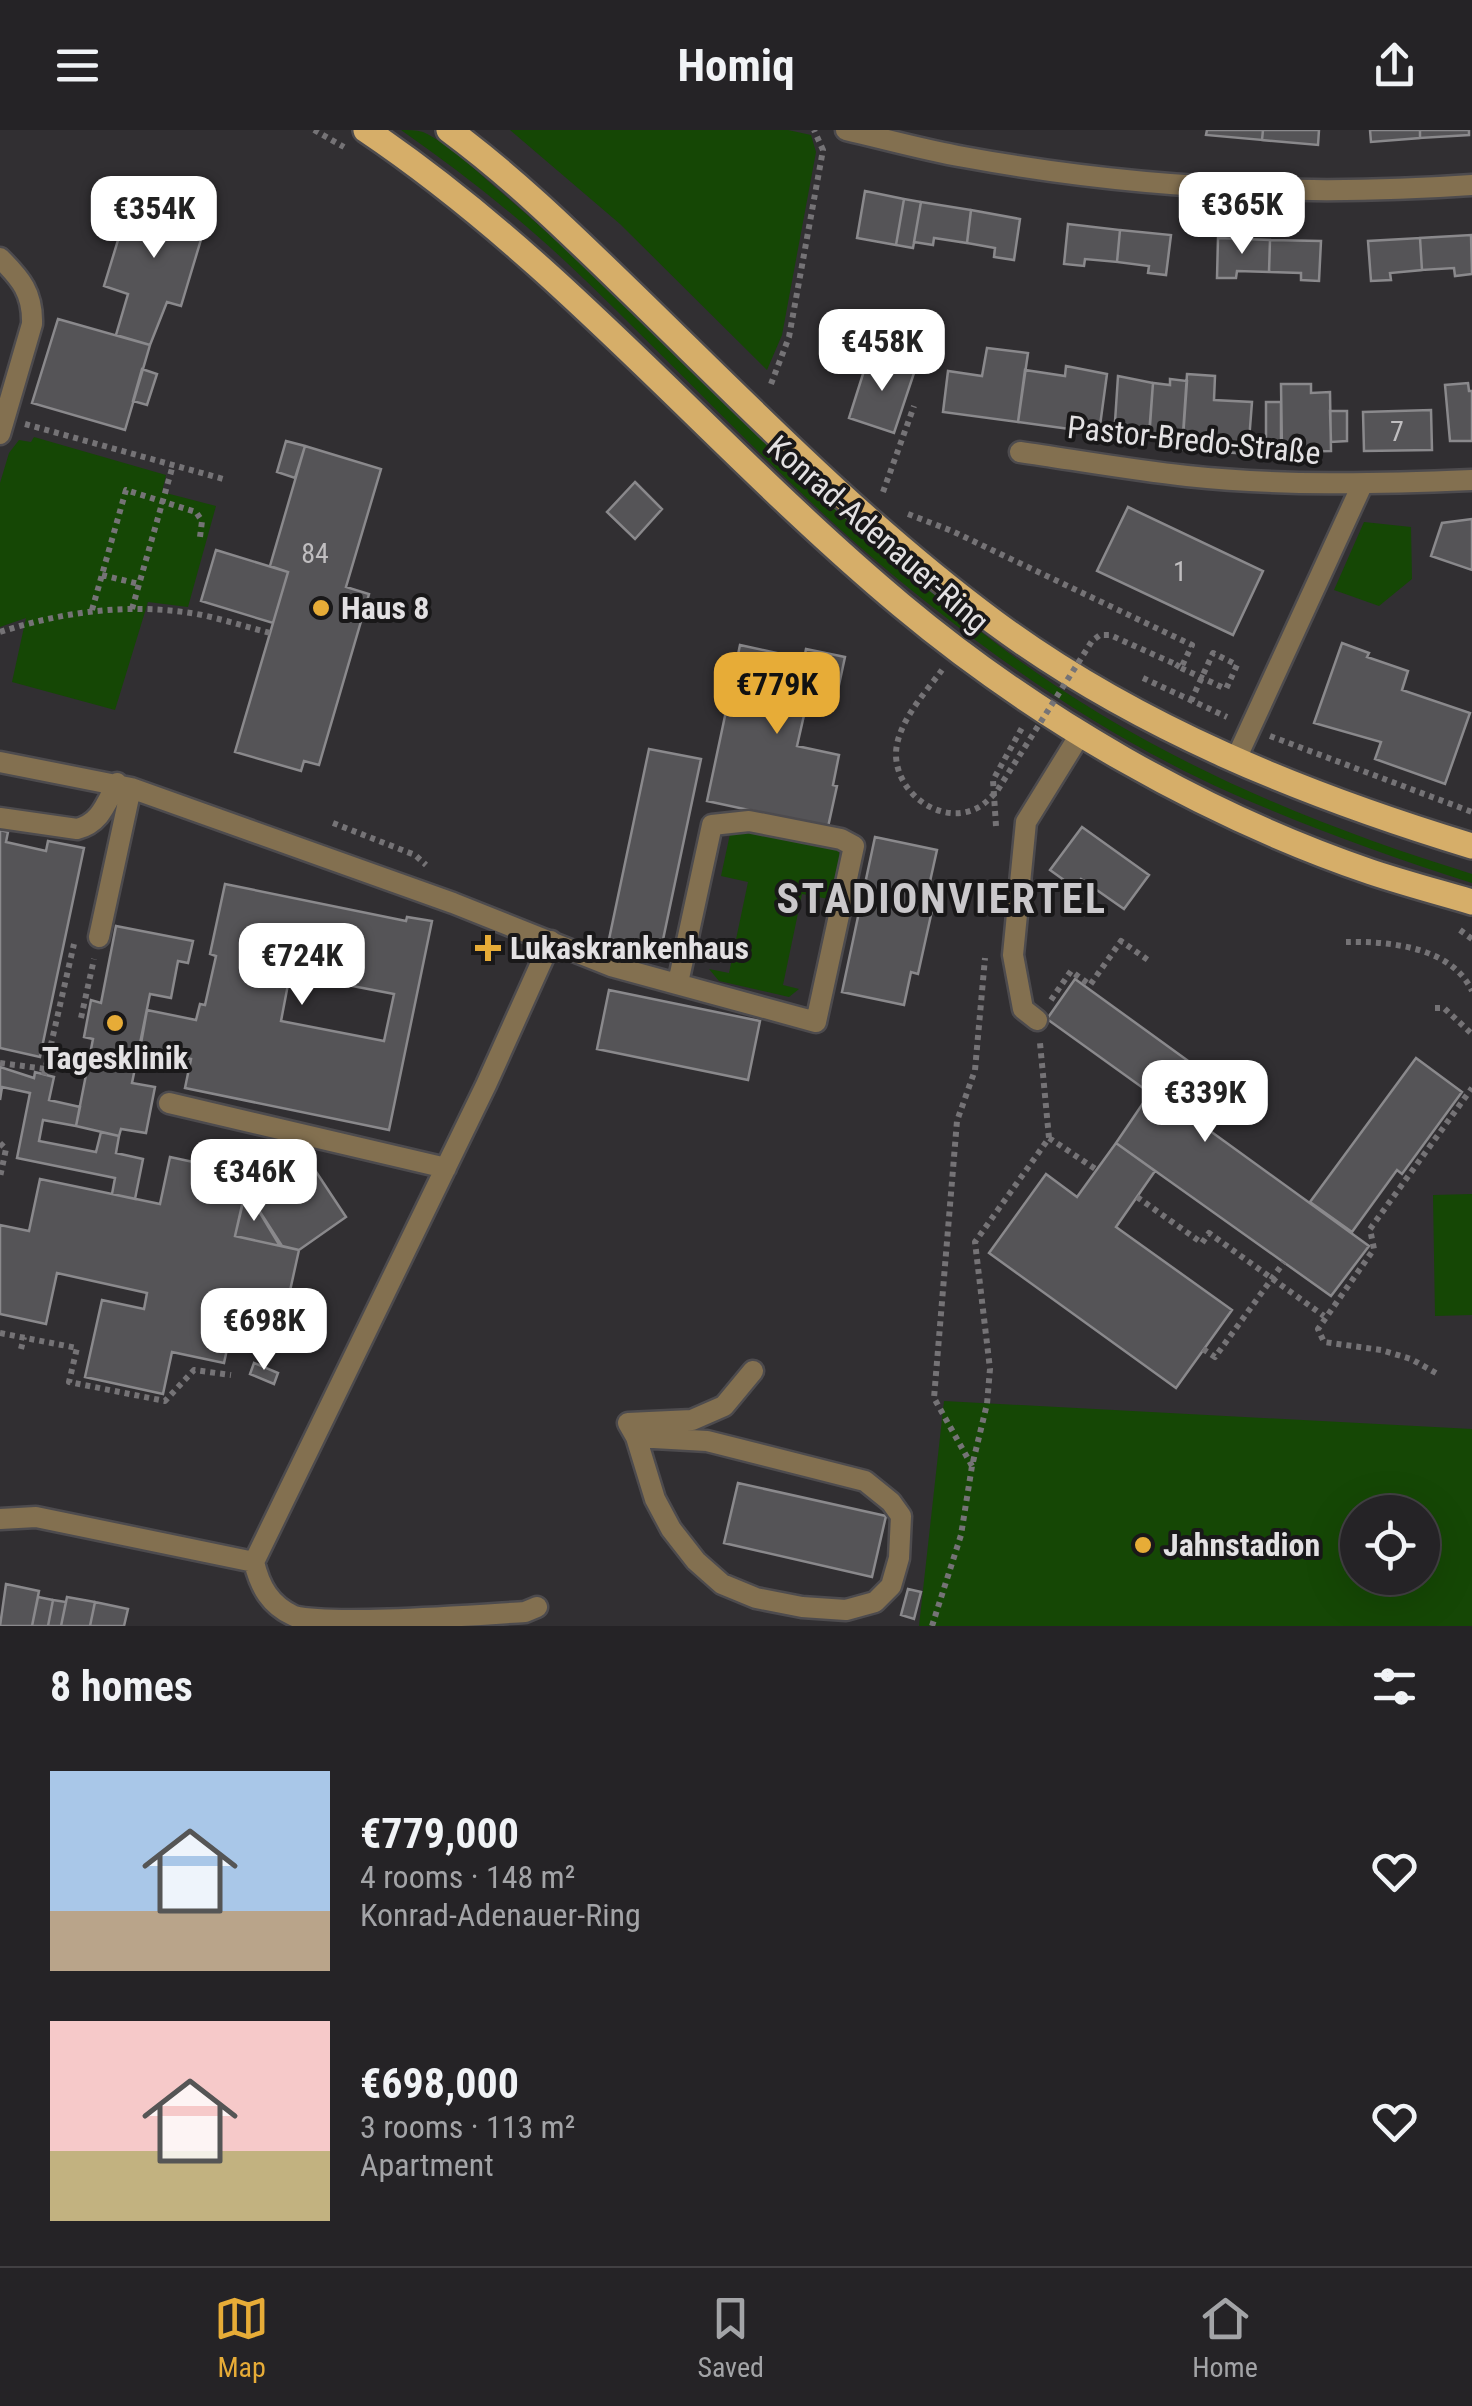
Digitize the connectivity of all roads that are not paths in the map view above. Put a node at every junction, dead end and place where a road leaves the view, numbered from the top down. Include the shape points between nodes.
1 (366, 130) edge
2 (449, 130) edge
3 (846, 130) edge
4 (1472, 185) edge
5 (0, 258) edge
6 (2, 426) edge
7 (1020, 452) dead end
8 (1472, 480) edge
9 (1362, 485) junction
10 (1081, 733) junction
11 (1236, 758) junction
12 (0, 762) edge
13 (124, 786) junction
14 (0, 818) edge
15 (1472, 846) edge
16 (1472, 902) edge
17 (98, 937) road end
18 (551, 941) junction
19 (678, 983) junction
20 (1037, 1020) road end
21 (169, 1103) dead end
22 (446, 1168) junction
23 (753, 1371) dead end
24 (632, 1430) junction
25 (0, 1519) edge
26 (254, 1562) junction
27 (537, 1607) dead end

1 - 10 main road, Konrad-Adenauer-Ring via 550,276 899,604
2 - 11 main road, Konrad-Adenauer-Ring via 531,197 876,524 994,622 1136,714
3 - 4 street via 964,157 1133,181 1270,190
5 - 6 street via 22,281 33,306
7 - 9 street, Pastor-Bredo-Straße via 1186,476
8 - 9 street, Pastor-Bredo-Straße
9 - 11 street, Pastor-Bredo-Straße
10 - 16 main road, Konrad-Adenauer-Ring via 1224,811 1369,872
10 - 20 street via 1026,822 1014,955 1023,1009
11 - 15 main road, Konrad-Adenauer-Ring via 1384,819
12 - 13 street
13 - 14 street via 90,826
13 - 17 street
13 - 18 street
18 - 19 street
18 - 22 street
19 - 19 street via 712,825 749,821 854,846 816,1022
21 - 22 street
22 - 26 street
23 - 24 street via 724,1406 692,1420
24 - 24 street via 671,1528 722,1584 802,1608 846,1610 874,1602 891,1586 901,1516 865,1482 707,1441
25 - 26 street via 36,1518
26 - 27 street via 265,1593 310,1622

